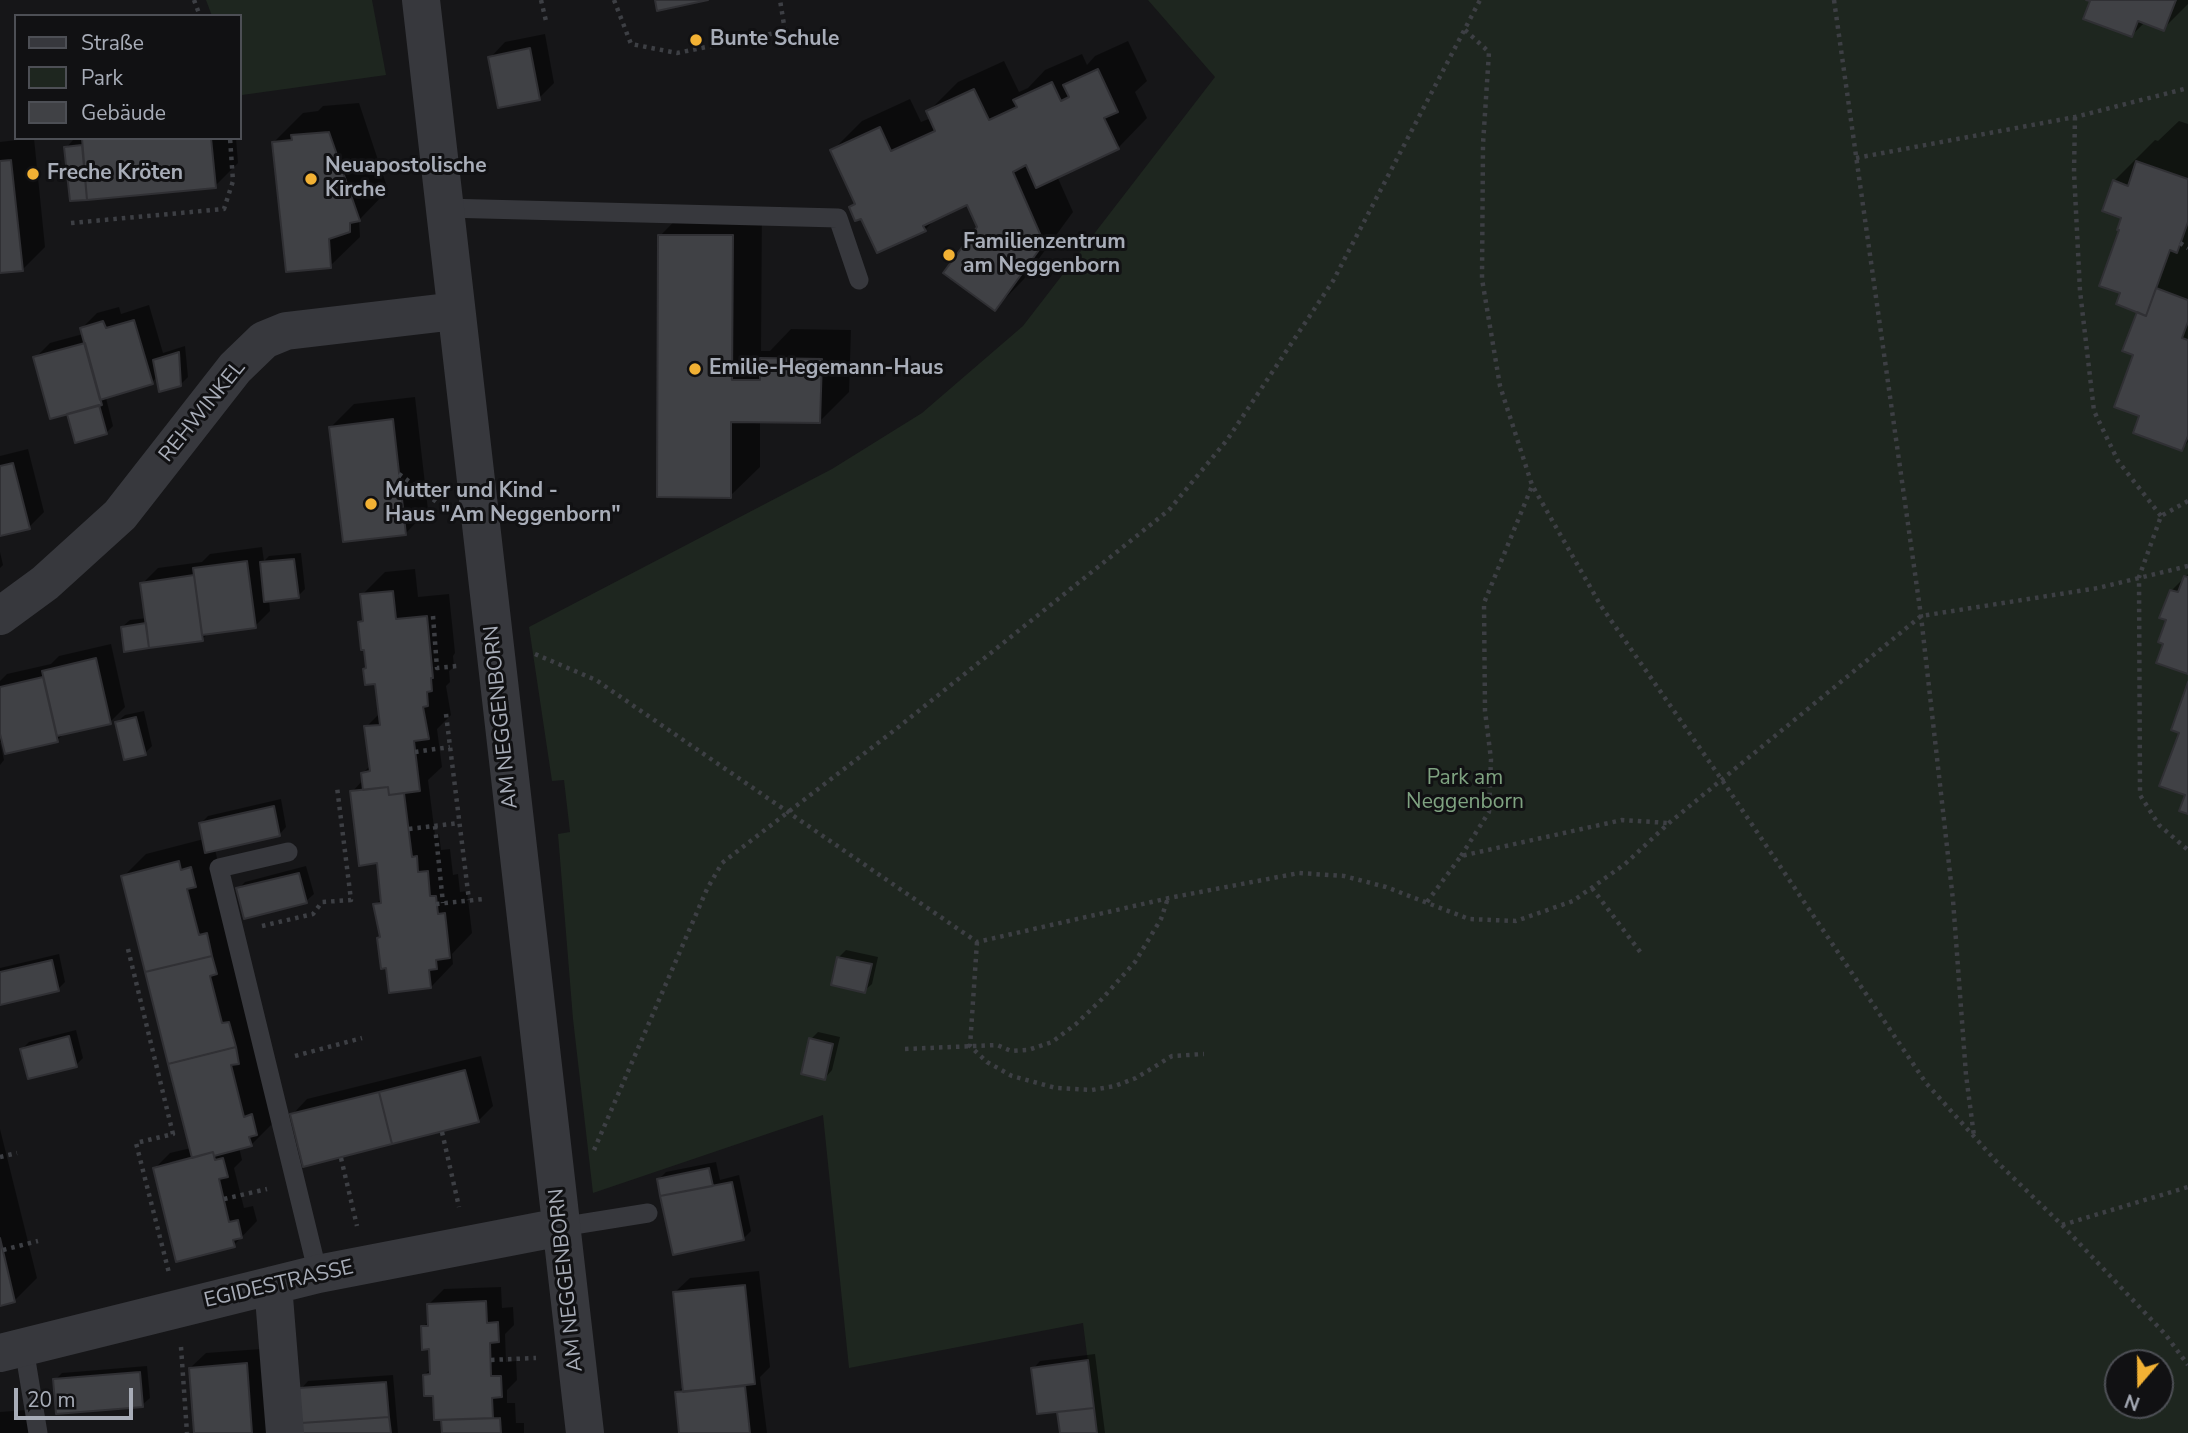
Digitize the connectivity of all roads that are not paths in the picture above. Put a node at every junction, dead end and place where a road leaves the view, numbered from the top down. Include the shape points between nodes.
1 (421, 0) edge
2 (444, 208) junction
3 (859, 280) dead end
4 (456, 312) junction
5 (0, 616) edge
6 (288, 852) dead end
7 (648, 1213) dead end
8 (561, 1227) junction
9 (318, 1274) junction
10 (273, 1285) junction
11 (12, 1350) edge
12 (38, 1433) edge
13 (285, 1433) edge
14 (584, 1433) edge

1 - 2 street, AM NEGGENBORN
2 - 3 lane via 838,218
2 - 4 street, AM NEGGENBORN
4 - 5 street, REHWINKEL via 286,331 264,340 235,368 120,515 45,583
4 - 8 street, AM NEGGENBORN
6 - 9 lane via 219,868
7 - 8 lane
8 - 9 street, EGIDESTRASSE
8 - 14 street, AM NEGGENBORN
9 - 10 street, EGIDESTRASSE
10 - 11 street, EGIDESTRASSE
10 - 13 street
11 - 12 lane

